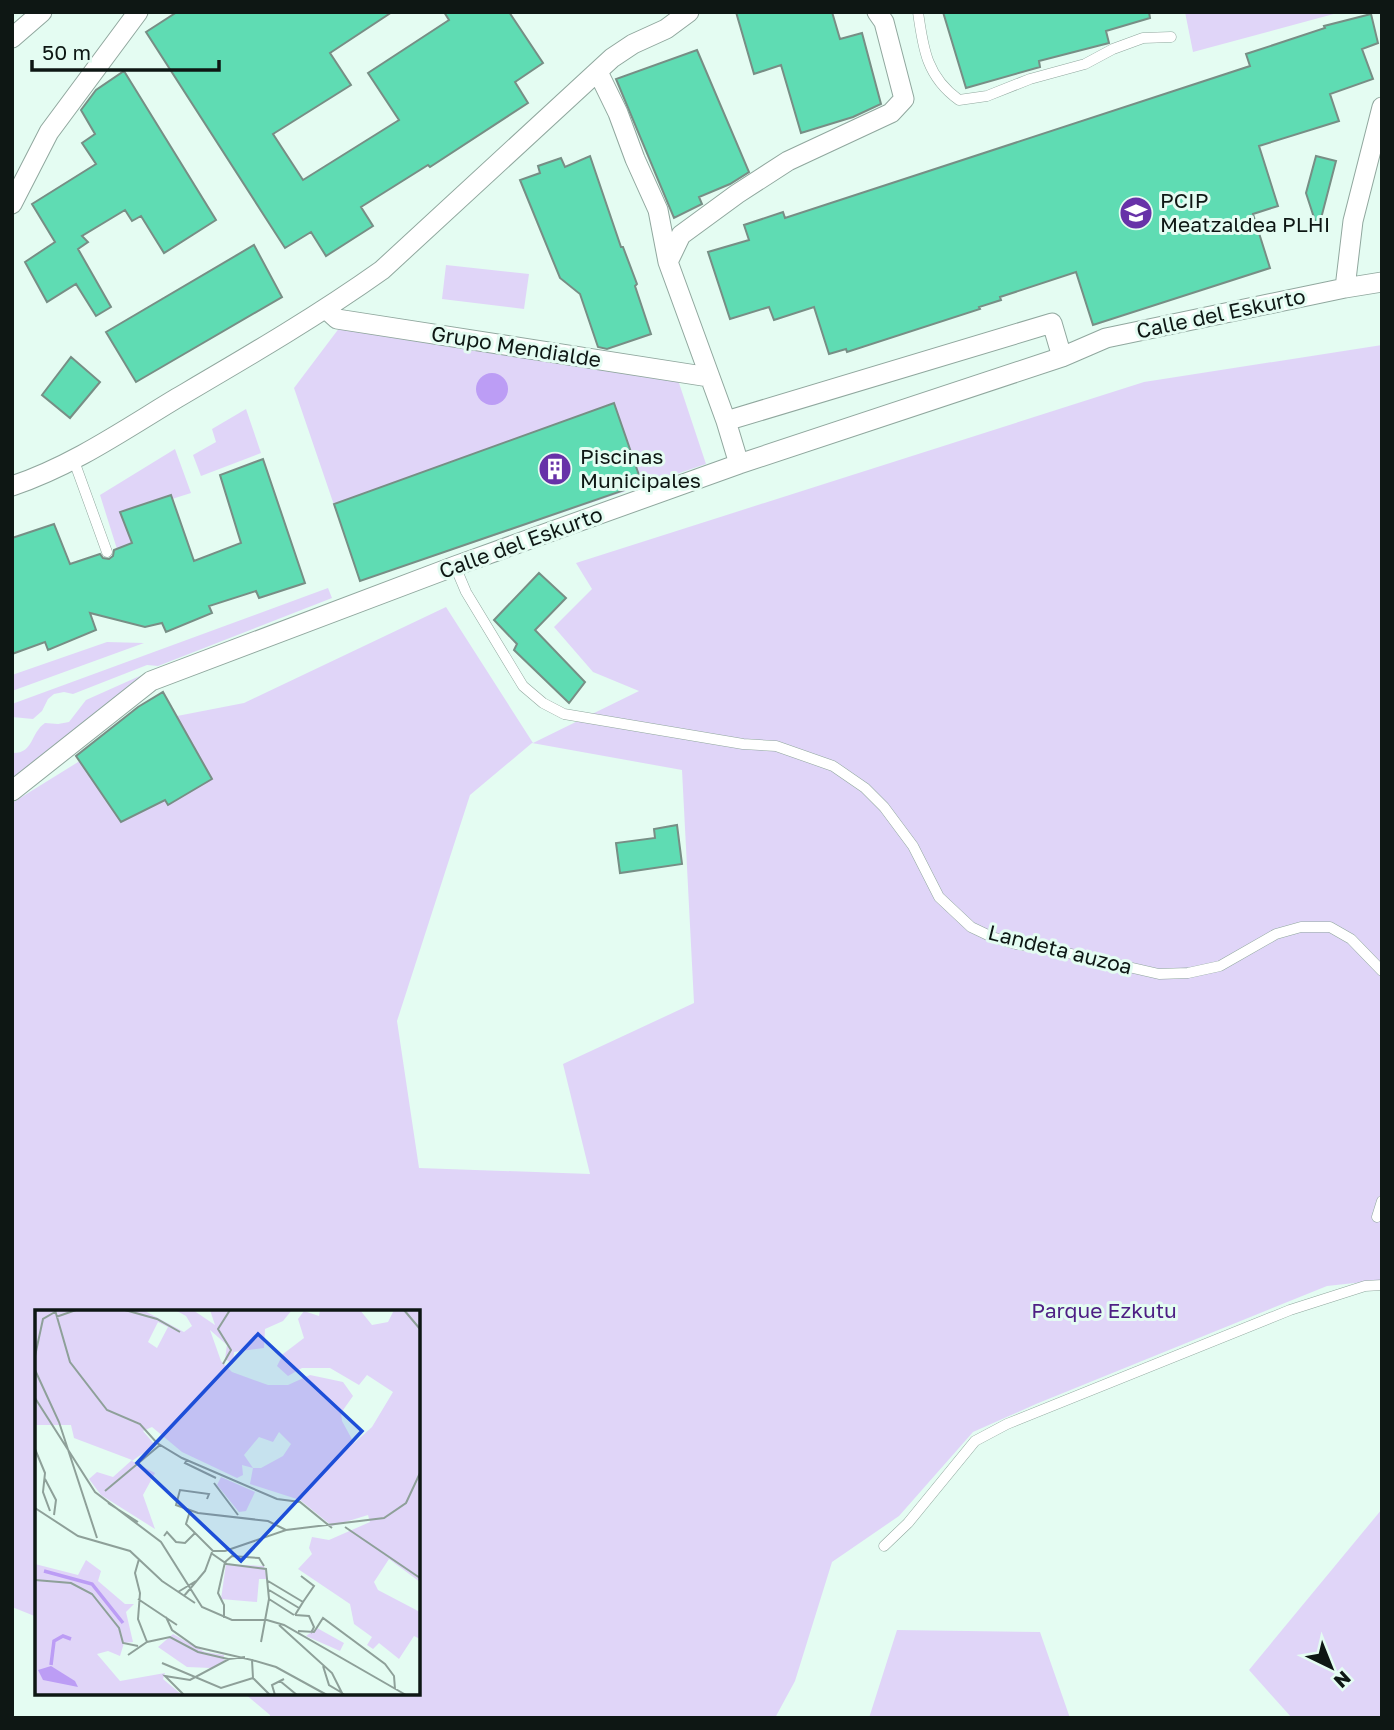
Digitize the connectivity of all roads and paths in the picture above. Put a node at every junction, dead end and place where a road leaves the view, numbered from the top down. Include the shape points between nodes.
1 (42, 12) edge
2 (138, 12) edge
3 (689, 12) edge
4 (877, 12) edge
5 (918, 12) edge
6 (1171, 37) dead end
7 (12, 38) edge
8 (598, 72) junction
9 (1382, 107) edge
10 (12, 204) edge
11 (658, 209) junction
12 (692, 227) junction
13 (668, 262) junction
14 (1382, 282) edge
15 (1345, 288) junction
16 (326, 309) junction
17 (1062, 357) junction
18 (709, 377) junction
19 (726, 421) junction
20 (74, 461) junction
21 (739, 464) junction
22 (12, 486) edge
23 (107, 552) dead end
24 (455, 566) junction
25 (12, 791) edge
26 (1382, 971) edge
27 (1382, 1200) edge
28 (1377, 1217) dead end
29 (1382, 1285) edge
30 (884, 1546) dead end

1 - 7 street
2 - 10 street via 49,132
3 - 8 street via 667,29 622,50
4 - 12 street via 884,22 904,99 891,113 788,161
5 - 6 lane via 926,59 944,89 959,100 987,96 1085,64 1143,38
8 - 11 street
8 - 16 street via 382,270
9 - 15 street via 1353,220
11 - 12 street via 671,221
11 - 13 street
12 - 13 street via 681,235
13 - 18 street
14 - 15 street, Calle del Eskurto
15 - 17 street, Calle del Eskurto via 1106,338
16 - 18 street, Grupo Mendialde via 337,319
16 - 20 street
17 - 19 street via 1052,323
17 - 21 street, Calle del Eskurto
18 - 19 street
19 - 21 street
20 - 22 street
20 - 23 lane
21 - 24 street, Calle del Eskurto
24 - 25 street, Calle del Eskurto via 151,681
24 - 26 lane, Landeta auzoa via 503,656 523,686 543,703 564,714 776,746 832,766 884,807 913,846 939,897 971,927 1016,944 1159,974 1220,966 1276,934 1301,927 1329,927 1351,939
27 - 28 lane
29 - 30 lane via 1290,1310 986,1435 975,1441

